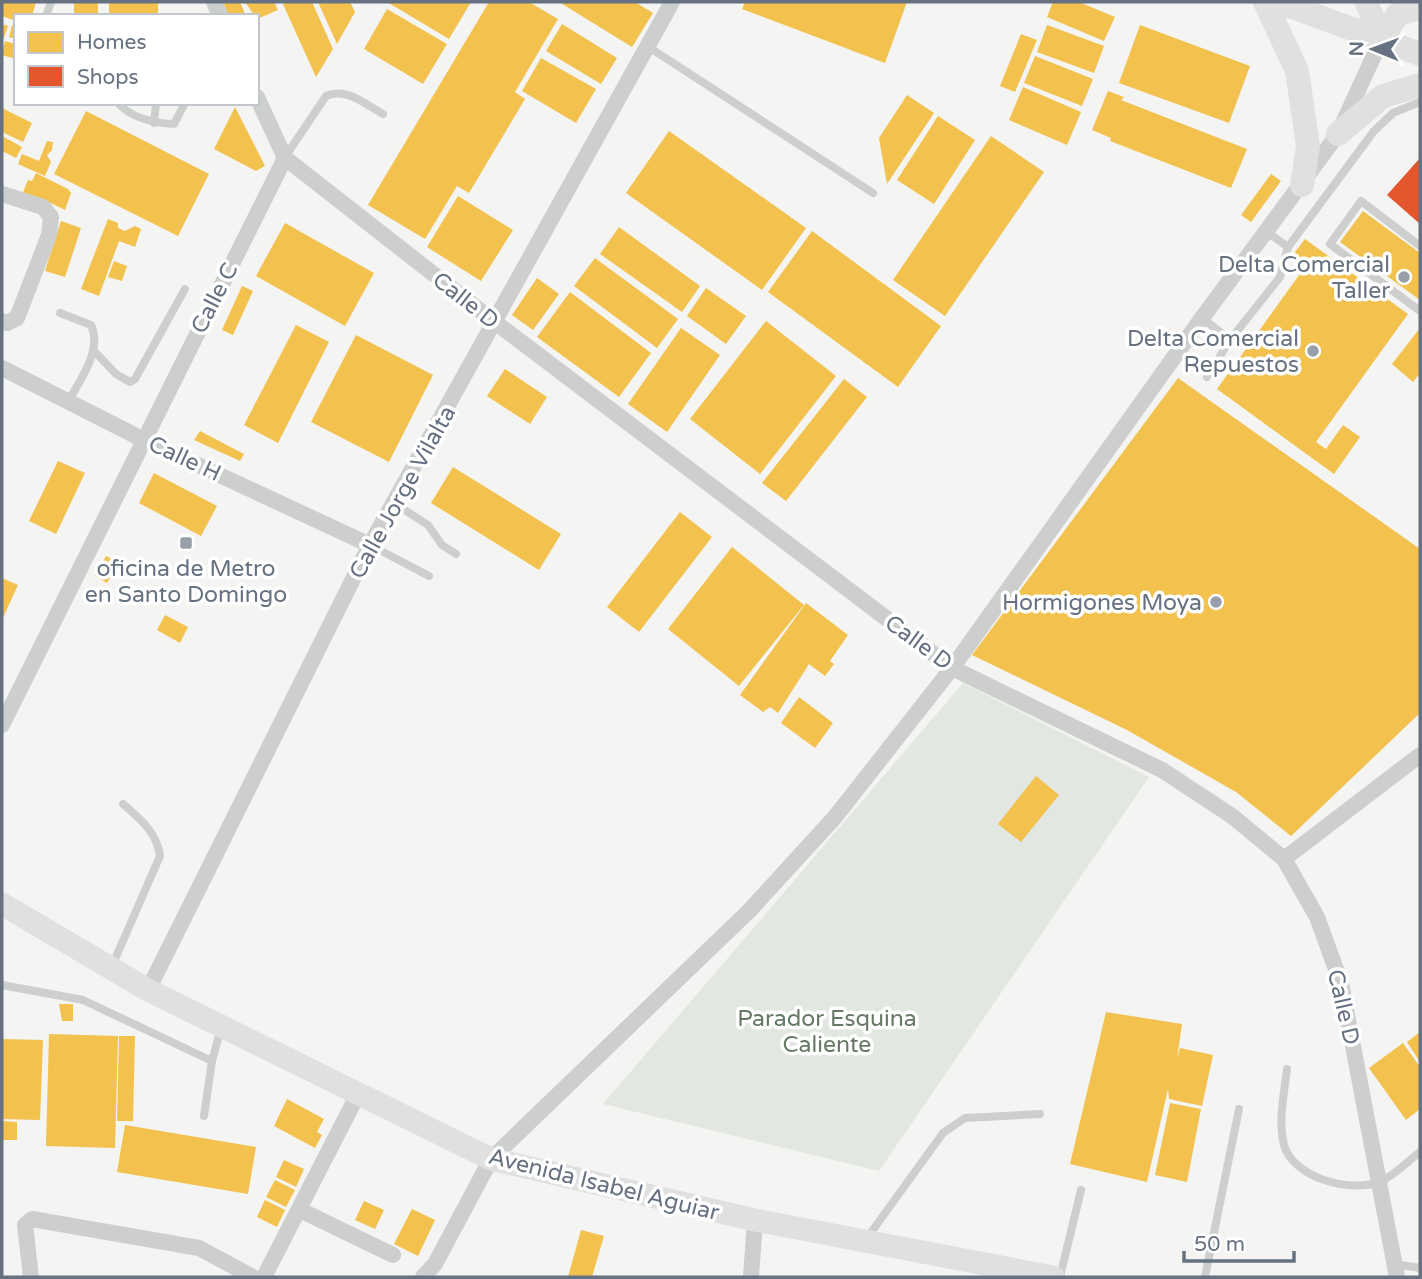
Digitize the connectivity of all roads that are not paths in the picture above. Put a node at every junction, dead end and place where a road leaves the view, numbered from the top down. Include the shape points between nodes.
1 (672, 2) edge
2 (1265, 2) edge
3 (1279, 2) edge
4 (1366, 2) edge
5 (1378, 2) edge
6 (1419, 4) edge
7 (1382, 38) junction
8 (647, 46) junction
9 (1420, 54) edge
10 (1420, 85) edge
11 (259, 101) edge
12 (1420, 102) edge
13 (120, 105) edge
14 (156, 105) edge
15 (184, 105) edge
16 (383, 114) dead end
17 (154, 123) junction
18 (1338, 134) junction
19 (285, 158) junction
20 (1302, 185) junction
21 (873, 193) dead end
22 (2, 194) edge
23 (1267, 232) junction
24 (1420, 246) edge
25 (1288, 247) junction
26 (185, 289) dead end
27 (1420, 311) edge
28 (60, 313) dead end
29 (1202, 318) junction
30 (2, 321) edge
31 (496, 323) junction
32 (1230, 340) junction
33 (94, 351) junction
34 (2, 368) edge
35 (1207, 377) dead end
36 (68, 402) junction
37 (142, 439) junction
38 (394, 503) junction
39 (370, 545) junction
40 (456, 554) dead end
41 (429, 576) dead end
42 (952, 668) junction
43 (2, 725) edge
44 (1420, 755) edge
45 (123, 804) dead end
46 (1284, 859) junction
47 (2, 904) edge
48 (110, 969) junction
49 (2, 985) edge
50 (148, 990) junction
51 (222, 1026) junction
52 (212, 1061) junction
53 (1287, 1069) dead end
54 (357, 1096) junction
55 (1239, 1109) dead end
56 (1040, 1114) dead end
57 (204, 1116) dead end
58 (1420, 1152) edge
59 (491, 1159) junction
60 (1380, 1181) junction
61 (1082, 1190) dead end
62 (300, 1210) junction
63 (755, 1220) junction
64 (864, 1241) junction
65 (393, 1255) dead end
66 (1420, 1268) edge
67 (440, 1271) edge
68 (1396, 1271) edge
69 (31, 1277) edge
70 (253, 1277) edge
71 (264, 1277) edge
72 (423, 1277) edge
73 (751, 1277) edge
74 (1052, 1277) edge
75 (1060, 1277) edge
76 (1205, 1277) edge

1 - 8 street, Calle Jorge Vilalta
2 - 20 main road via 1297,71 1308,146
3 - 7 main road
4 - 7 main road
5 - 7 main road
6 - 7 main road via 1398,14
7 - 9 main road
7 - 18 street
8 - 21 lane
8 - 31 street, Calle Jorge Vilalta
10 - 18 main road via 1383,96
11 - 19 street, Calle D
12 - 25 lane via 1393,113 1374,131
13 - 17 lane
14 - 17 lane
15 - 17 lane via 174,124
16 - 19 lane via 345,93 326,96
18 - 20 street
19 - 31 street, Calle D
19 - 37 street, Calle C
20 - 23 street
22 - 30 street via 43,207 51,217 49,235 17,318
23 - 25 lane
23 - 29 street
24 - 27 lane via 1361,201 1330,244
25 - 32 lane via 1280,277
26 - 33 lane via 135,379 130,382 116,374
28 - 33 lane via 92,325
29 - 32 lane
29 - 42 street
31 - 38 street, Calle Jorge Vilalta
31 - 42 street, Calle D
32 - 35 lane
33 - 36 lane
34 - 36 street, Calle H
36 - 37 street, Calle H
37 - 39 street, Calle H
37 - 43 street, Calle C
38 - 39 street, Calle Jorge Vilalta
38 - 40 lane via 428,525 442,545
39 - 41 lane
39 - 50 street, Calle Jorge Vilalta
42 - 46 street, Calle D via 1162,770 1232,816
42 - 59 street via 835,817 750,910
44 - 46 street
45 - 48 lane via 144,822 160,856
46 - 60 street, Calle D via 1317,917 1341,983
47 - 48 main road, Avenida Isabel Aguiar
48 - 50 main road, Avenida Isabel Aguiar
49 - 52 lane via 83,1000
50 - 51 main road, Avenida Isabel Aguiar
51 - 52 lane
51 - 54 main road, Avenida Isabel Aguiar
52 - 57 lane
53 - 60 lane via 1281,1117 1284,1147 1299,1168 1352,1186
54 - 59 main road, Avenida Isabel Aguiar
54 - 62 street
55 - 76 lane
56 - 64 lane via 958,1121 943,1133
58 - 60 lane
59 - 63 main road, Avenida Isabel Aguiar
59 - 67 street
60 - 68 street, Calle D
61 - 75 lane
62 - 65 street
62 - 71 street
63 - 64 main road, Avenida Isabel Aguiar
63 - 73 street
64 - 74 main road, Avenida Isabel Aguiar
66 - 68 lane
67 - 72 street
69 - 70 street via 25,1225 32,1219 199,1248

